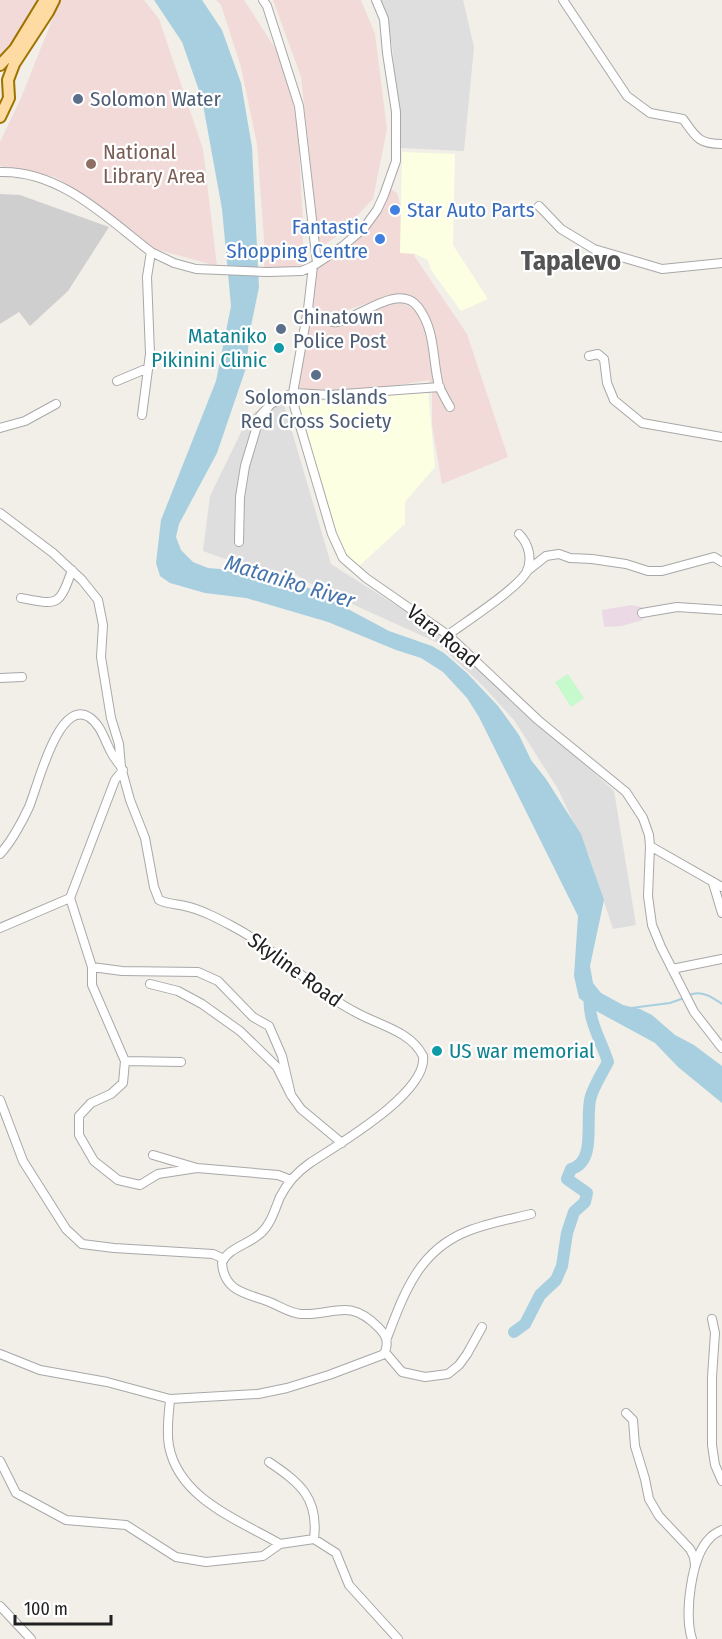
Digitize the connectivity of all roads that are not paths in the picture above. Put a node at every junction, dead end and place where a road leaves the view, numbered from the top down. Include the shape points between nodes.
1 (45, 0) edge
2 (54, 0) edge
3 (262, 0) edge
4 (376, 0) edge
5 (383, 0) edge
6 (563, 0) edge
7 (384, 19) junction
8 (0, 65) edge
9 (0, 93) edge
10 (2, 113) edge
11 (722, 144) edge
12 (0, 172) edge
13 (539, 206) dead end
14 (151, 252) junction
15 (722, 263) edge
16 (315, 265) junction
17 (308, 309) junction
18 (589, 356) dead end
19 (148, 368) junction
20 (117, 381) dead end
21 (440, 387) junction
22 (293, 393) junction
23 (56, 404) dead end
24 (450, 407) dead end
25 (142, 415) dead end
26 (0, 428) edge
27 (722, 437) edge
28 (0, 513) edge
29 (519, 534) dead end
30 (239, 542) dead end
31 (722, 562) edge
32 (72, 570) junction
33 (527, 571) junction
34 (21, 598) dead end
35 (722, 610) edge
36 (642, 613) dead end
37 (448, 635) junction
38 (22, 677) dead end
39 (0, 678) edge
40 (122, 768) junction
41 (650, 846) junction
42 (0, 854) edge
43 (713, 883) junction
44 (722, 887) edge
45 (70, 898) junction
46 (722, 913) edge
47 (0, 927) edge
48 (722, 959) edge
49 (92, 967) junction
50 (672, 969) junction
51 (150, 984) dead end
52 (722, 1048) edge
53 (125, 1061) junction
54 (181, 1062) dead end
55 (291, 1095) junction
56 (0, 1100) edge
57 (342, 1143) junction
58 (153, 1155) dead end
59 (197, 1168) junction
60 (291, 1180) junction
61 (531, 1214) dead end
62 (224, 1259) junction
63 (712, 1319) dead end
64 (482, 1327) dead end
65 (387, 1338) junction
66 (385, 1352) junction
67 (0, 1354) edge
68 (170, 1399) junction
69 (626, 1413) dead end
70 (0, 1461) edge
71 (269, 1462) dead end
72 (722, 1481) edge
73 (722, 1530) edge
74 (315, 1539) junction
75 (280, 1544) junction
76 (695, 1566) junction
77 (0, 1606) edge
78 (31, 1639) edge
79 (398, 1639) edge
80 (692, 1639) edge

1 - 8 main road via 15,49
2 - 10 main road via 14,64 8,80 9,98
3 - 16 street, Vara Road via 299,106
4 - 7 street
5 - 7 street
6 - 11 street via 627,96 650,113 683,119 699,141
7 - 16 street via 396,112 396,161 384,195 367,224
9 - 10 main road
12 - 14 street via 34,176 70,190
13 - 15 street via 561,229 594,249 662,269
14 - 16 street via 174,263 207,270 302,271
14 - 19 street via 147,277 151,337
16 - 17 street, Vara Road
17 - 21 street via 337,322 396,297 411,301 431,331
17 - 22 street, Vara Road
18 - 27 street via 598,354 604,359 614,400 642,423
19 - 20 street
19 - 25 street
21 - 22 street via 330,395
21 - 24 street
22 - 30 street via 260,416 244,466
22 - 37 street, Vara Road via 332,534 343,558
23 - 26 street via 25,421
28 - 32 street, Skyline Road
29 - 33 street via 529,551
31 - 33 street via 714,557 648,571 559,554 546,556
32 - 34 street via 56,601
32 - 40 street, Skyline Road via 102,610 101,657
33 - 37 street via 518,583
35 - 36 street via 677,607
37 - 41 street, Vara Road via 538,720 626,792 642,818
38 - 39 street
40 - 42 street via 99,727 86,716 71,717 60,728 27,811
40 - 45 street
40 - 57 street, Skyline Road via 145,838 159,900 207,914 250,936 325,994 395,1030 422,1053 421,1072 408,1089 373,1122
41 - 43 street
41 - 50 street, Vara Road via 649,910
43 - 44 street
43 - 46 street
45 - 47 street
45 - 49 street
48 - 50 street
49 - 53 street via 92,986
49 - 55 street via 198,972 219,981 253,1017 268,1026 282,1056
50 - 52 street, Vara Road via 694,1012
51 - 55 street via 178,991 240,1031 277,1067
53 - 54 street
53 - 59 street via 123,1083 91,1103 80,1116 79,1135 94,1161 118,1180 140,1185 158,1174
55 - 57 street via 301,1109
56 - 62 street via 23,1161 66,1229 82,1244 213,1254
57 - 60 street, Skyline Road
58 - 59 street
59 - 60 street via 278,1175
60 - 62 street, Skyline Road via 263,1232
61 - 65 street via 470,1230 446,1244 411,1280
62 - 65 street via 222,1268 229,1285 244,1295 301,1314 338,1309 357,1312 371,1320
63 - 72 street via 716,1333 712,1445
64 - 66 street via 459,1365 447,1374 425,1377 402,1372
65 - 66 street
66 - 68 street via 329,1375 258,1395
67 - 68 street via 40,1370
68 - 75 street via 169,1444 183,1477 206,1501
69 - 76 street via 633,1420 635,1446 649,1499 659,1516 690,1549
70 - 75 street via 16,1493 66,1520 126,1525 176,1557 206,1562 263,1557
71 - 74 street via 306,1491 316,1522
73 - 76 street via 709,1538
74 - 75 street
74 - 79 street via 336,1553 349,1585
76 - 80 street via 688,1627
77 - 78 street

